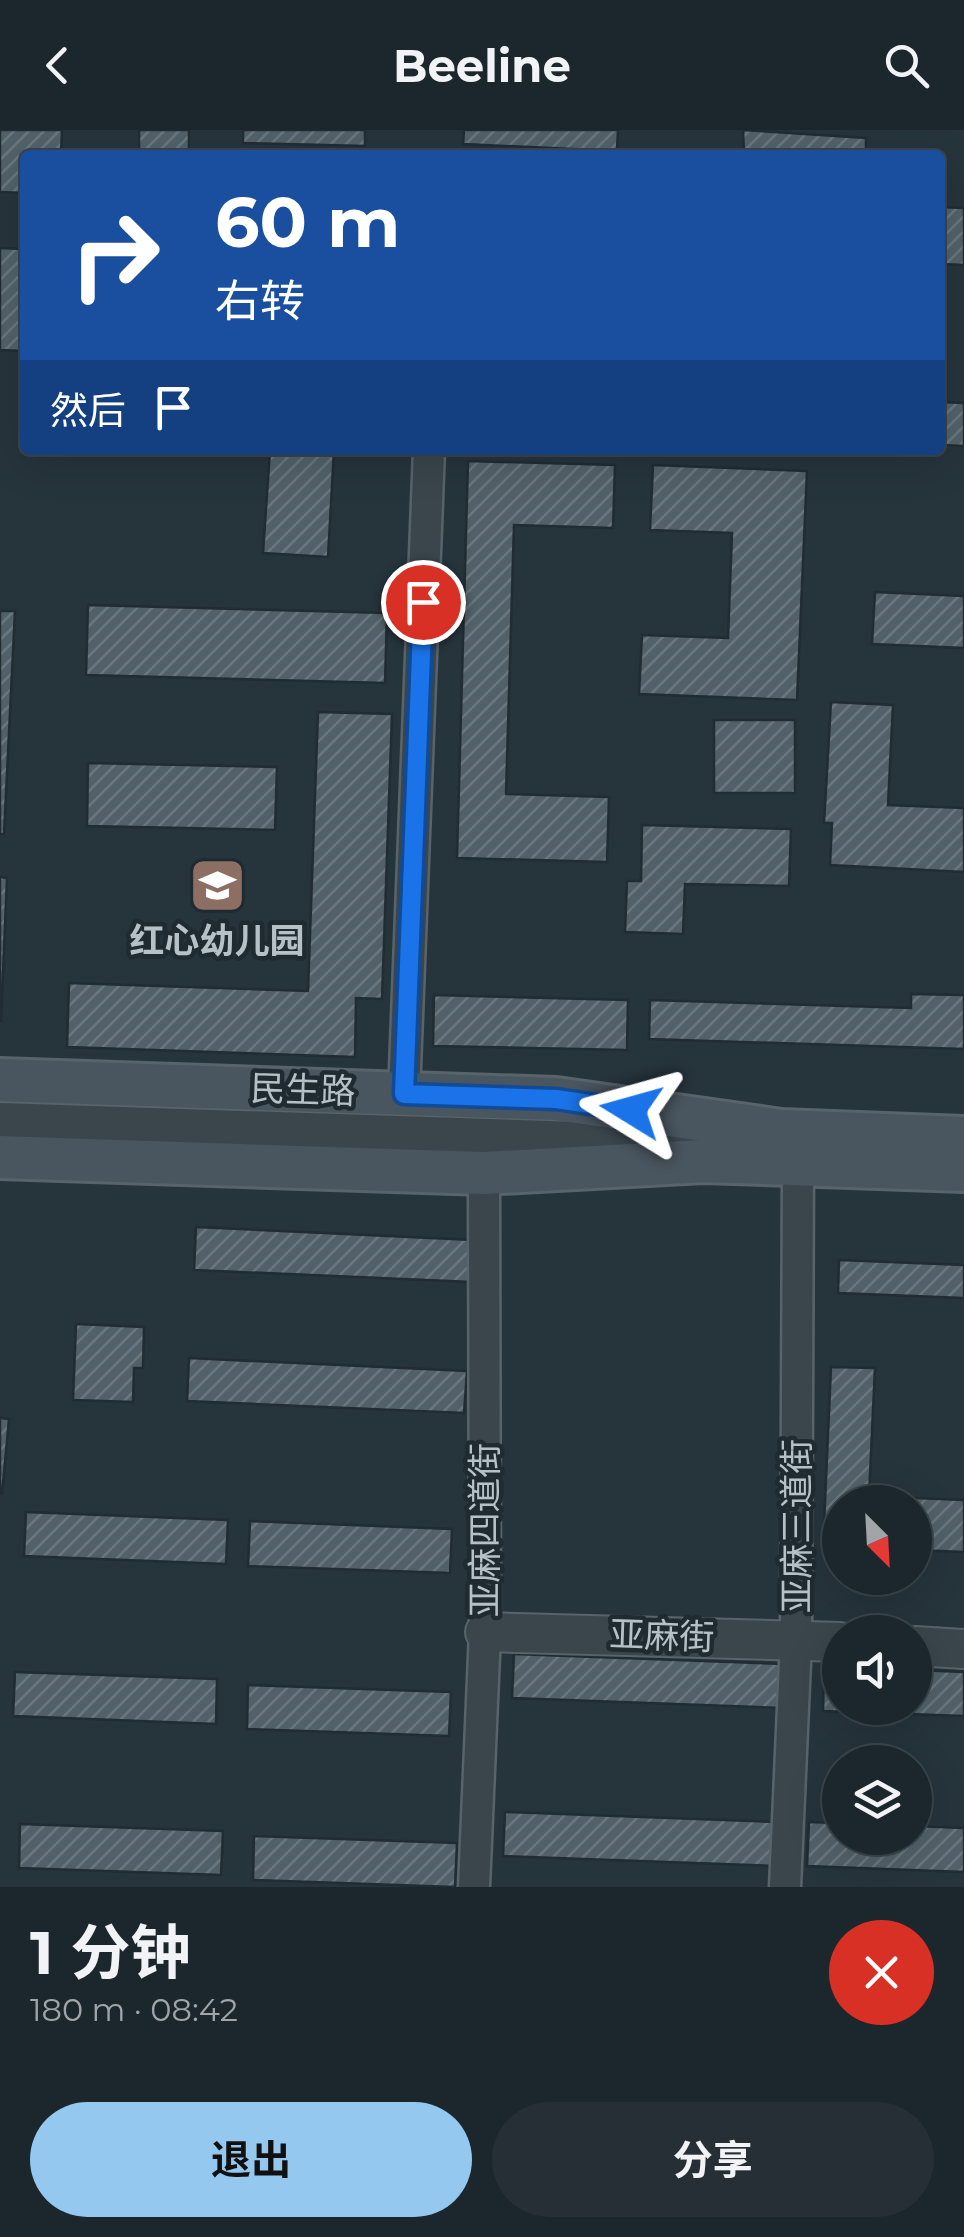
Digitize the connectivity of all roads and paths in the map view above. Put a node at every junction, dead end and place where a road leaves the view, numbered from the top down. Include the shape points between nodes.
1 (429, 455) edge
2 (0, 1080) edge
3 (404, 1094) junction
4 (0, 1122) edge
5 (964, 1138) edge
6 (790, 1148) junction
7 (0, 1157) edge
8 (964, 1170) edge
9 (484, 1172) junction
10 (485, 1632) junction
11 (796, 1640) junction
12 (822, 1641) edge
13 (932, 1647) edge
14 (964, 1649) edge
15 (474, 1887) edge
16 (785, 1887) edge

1 - 3 street
2 - 3 main road, 民生路
3 - 6 main road, 民生路 via 556,1099
4 - 6 street
5 - 6 main road, 民生路
6 - 8 main road, 民生路
6 - 9 main road, 民生路 via 703,1161
6 - 11 street, 亚麻三道街
7 - 9 main road, 民生路
9 - 10 street, 亚麻四道街
10 - 11 street, 亚麻街
10 - 15 street, 亚麻四道街
11 - 12 street, 亚麻街
11 - 16 street, 亚麻三道街
13 - 14 street

